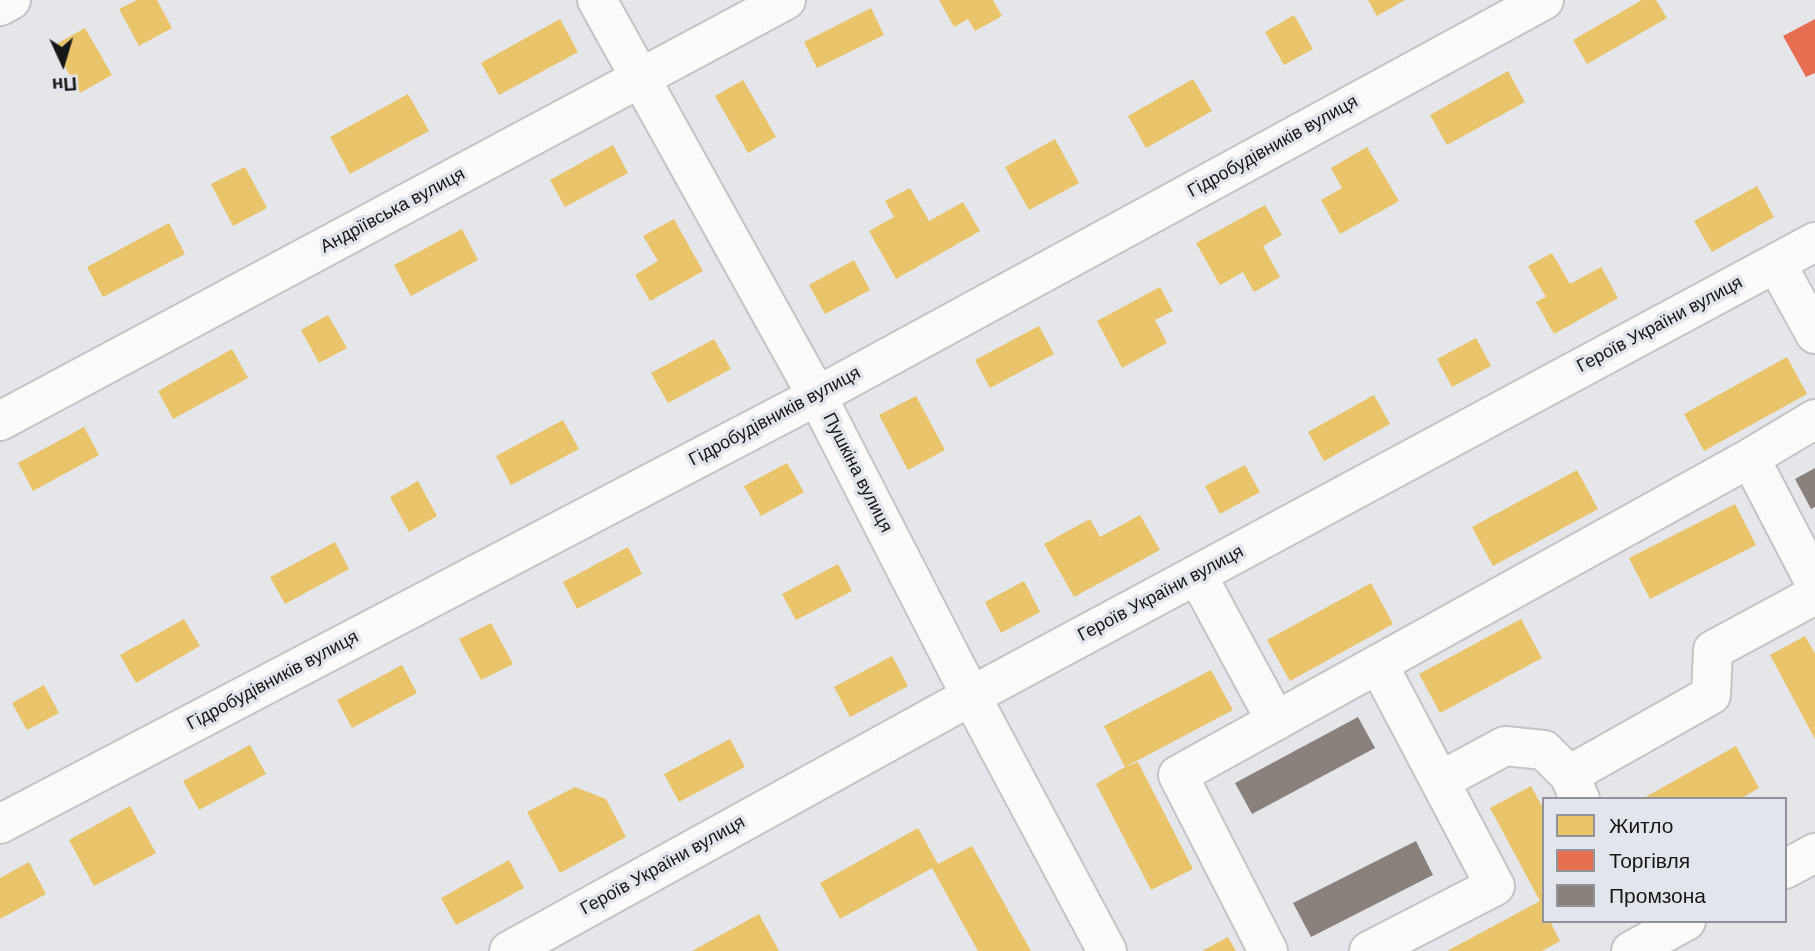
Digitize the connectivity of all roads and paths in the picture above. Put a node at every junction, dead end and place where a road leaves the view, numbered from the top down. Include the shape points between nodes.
1 (11, 0) edge
2 (597, 0) edge
3 (786, 0) edge
4 (1544, 0) edge
5 (0, 6) edge
6 (641, 78) junction
7 (1815, 242) edge
8 (1776, 263) junction
9 (1815, 334) edge
10 (817, 396) junction
11 (1815, 419) edge
12 (0, 421) edge
13 (1750, 458) junction
14 (1197, 575) junction
15 (1815, 583) edge
16 (1815, 594) edge
17 (1378, 664) junction
18 (971, 696) junction
19 (1276, 721) junction
20 (1440, 781) junction
21 (1575, 787) edge
22 (0, 824) edge
23 (1815, 853) edge
24 (1787, 868) edge
25 (1680, 923) edge
26 (1639, 938) edge
27 (1389, 946) edge
28 (509, 951) edge
29 (1107, 951) edge
30 (1268, 951) edge

1 - 5 street
2 - 6 street, Пушкіна вулиця
3 - 6 street, Андріївська вулиця
4 - 10 street, Гідробудівників вулиця
6 - 10 street, Пушкіна вулиця
6 - 12 street, Андріївська вулиця
7 - 8 street, Героїв України вулиця
8 - 9 street
8 - 14 street, Героїв України вулиця
10 - 18 street, Пушкіна вулиця
10 - 22 street, Гідробудівників вулиця
11 - 13 street
13 - 15 street
13 - 17 street
14 - 18 street, Героїв України вулиця
14 - 19 street
16 - 21 street via 1713,650 1711,695
17 - 19 street
17 - 20 street
18 - 28 street, Героїв України вулиця
18 - 29 street, Пушкіна вулиця
19 - 30 street via 1178,775
20 - 21 street via 1505,746 1544,750
20 - 27 street via 1495,886
23 - 24 street
25 - 26 street

